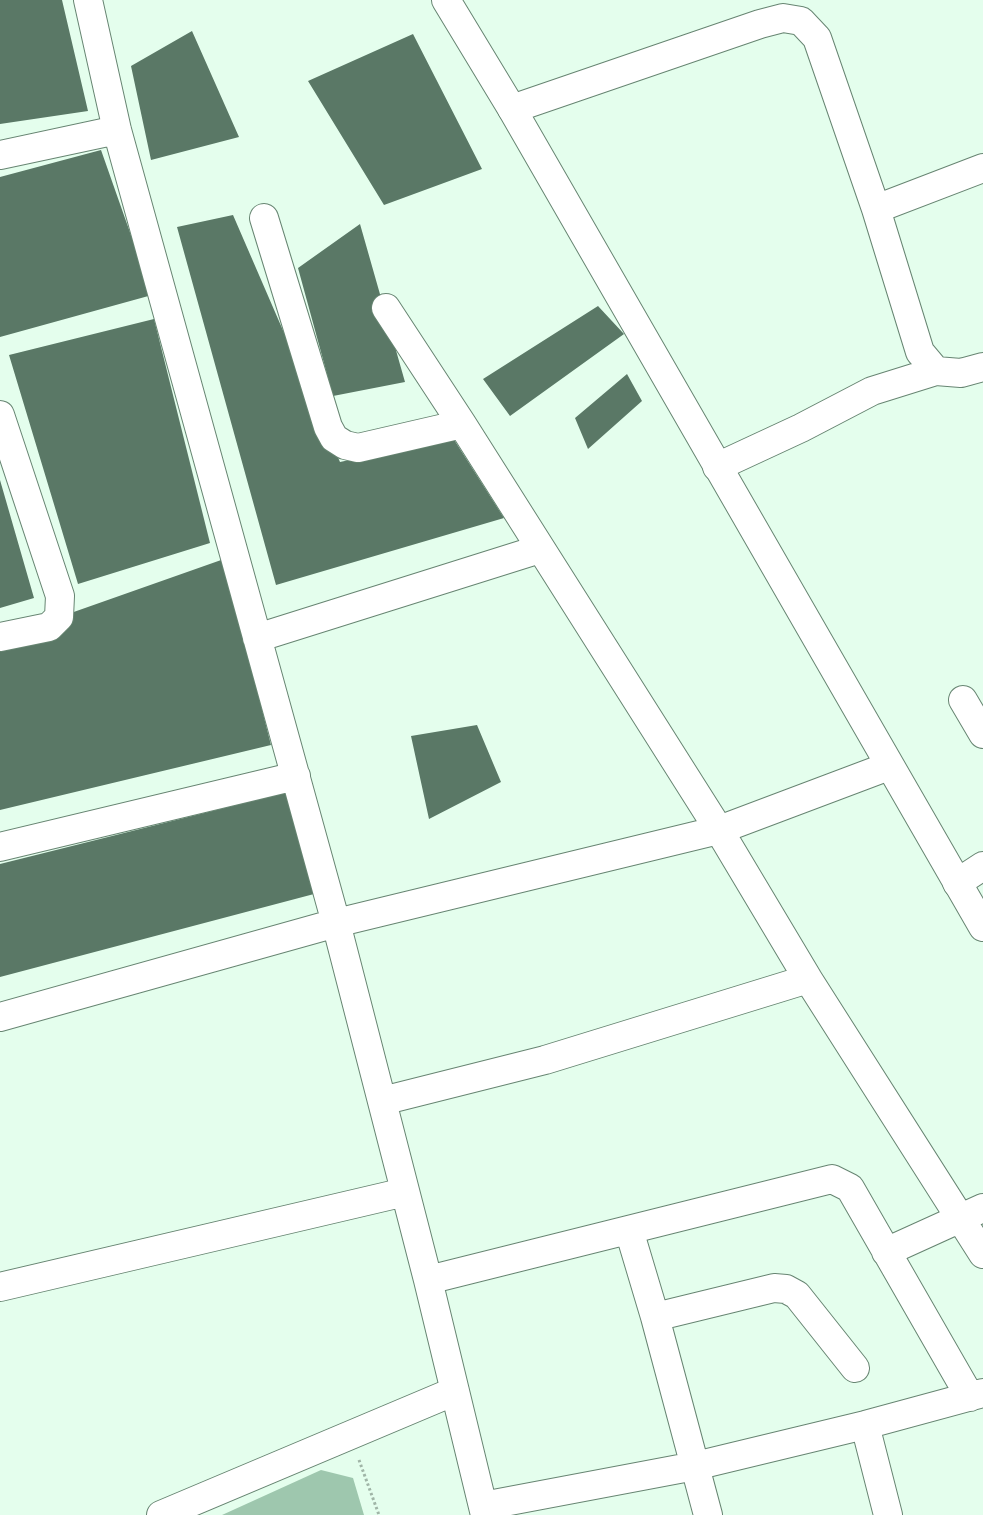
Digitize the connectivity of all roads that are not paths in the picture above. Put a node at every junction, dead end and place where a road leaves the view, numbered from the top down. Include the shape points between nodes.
1 (88, 0) edge
2 (446, 0) edge
3 (512, 109) junction
4 (116, 130) junction
5 (0, 155) edge
6 (983, 168) edge
7 (876, 209) junction
8 (264, 218) dead end
9 (386, 308) dead end
10 (983, 367) edge
11 (936, 372) junction
12 (0, 415) edge
13 (462, 424) junction
14 (717, 467) junction
15 (540, 549) junction
16 (0, 638) edge
17 (258, 638) junction
18 (963, 700) dead end
19 (983, 734) edge
20 (889, 766) junction
21 (296, 776) junction
22 (719, 830) junction
23 (0, 847) edge
24 (983, 866) edge
25 (957, 883) junction
26 (336, 924) junction
27 (983, 928) edge
28 (808, 979) junction
29 (0, 1017) edge
30 (382, 1101) junction
31 (405, 1192) junction
32 (971, 1213) edge
33 (629, 1230) junction
34 (886, 1252) junction
35 (983, 1254) edge
36 (428, 1280) junction
37 (0, 1287) edge
38 (655, 1317) junction
39 (855, 1368) dead end
40 (455, 1391) junction
41 (976, 1395) edge
42 (865, 1425) junction
43 (695, 1466) junction
44 (484, 1511) edge
45 (161, 1515) edge
46 (708, 1515) edge
47 (888, 1515) edge

1 - 4 street
2 - 3 street
3 - 7 street via 760,24 783,18 801,21 817,38
3 - 14 street
4 - 5 street
4 - 17 street
6 - 7 street
7 - 11 street via 920,352
8 - 13 street via 334,438 358,448
9 - 13 street
10 - 11 street via 961,373
11 - 14 street via 872,391
12 - 16 street via 60,596 59,617 49,627
13 - 15 street
14 - 20 street
15 - 17 street
15 - 22 street
17 - 21 street
18 - 19 street
20 - 22 street
20 - 25 street
21 - 23 street
21 - 26 street
22 - 26 street
22 - 28 street
24 - 25 street
25 - 27 street
26 - 29 street
26 - 30 street
28 - 30 street via 545,1060
28 - 32 street
30 - 31 street
31 - 36 street
31 - 37 street
32 - 34 street
32 - 35 street
33 - 34 street via 832,1179 850,1188
33 - 36 street
33 - 38 street
34 - 41 street
36 - 40 street
38 - 39 street via 774,1288 786,1289 796,1295
38 - 43 street
40 - 44 street
40 - 45 street
41 - 42 street
42 - 43 street
42 - 47 street
43 - 44 street
43 - 46 street

